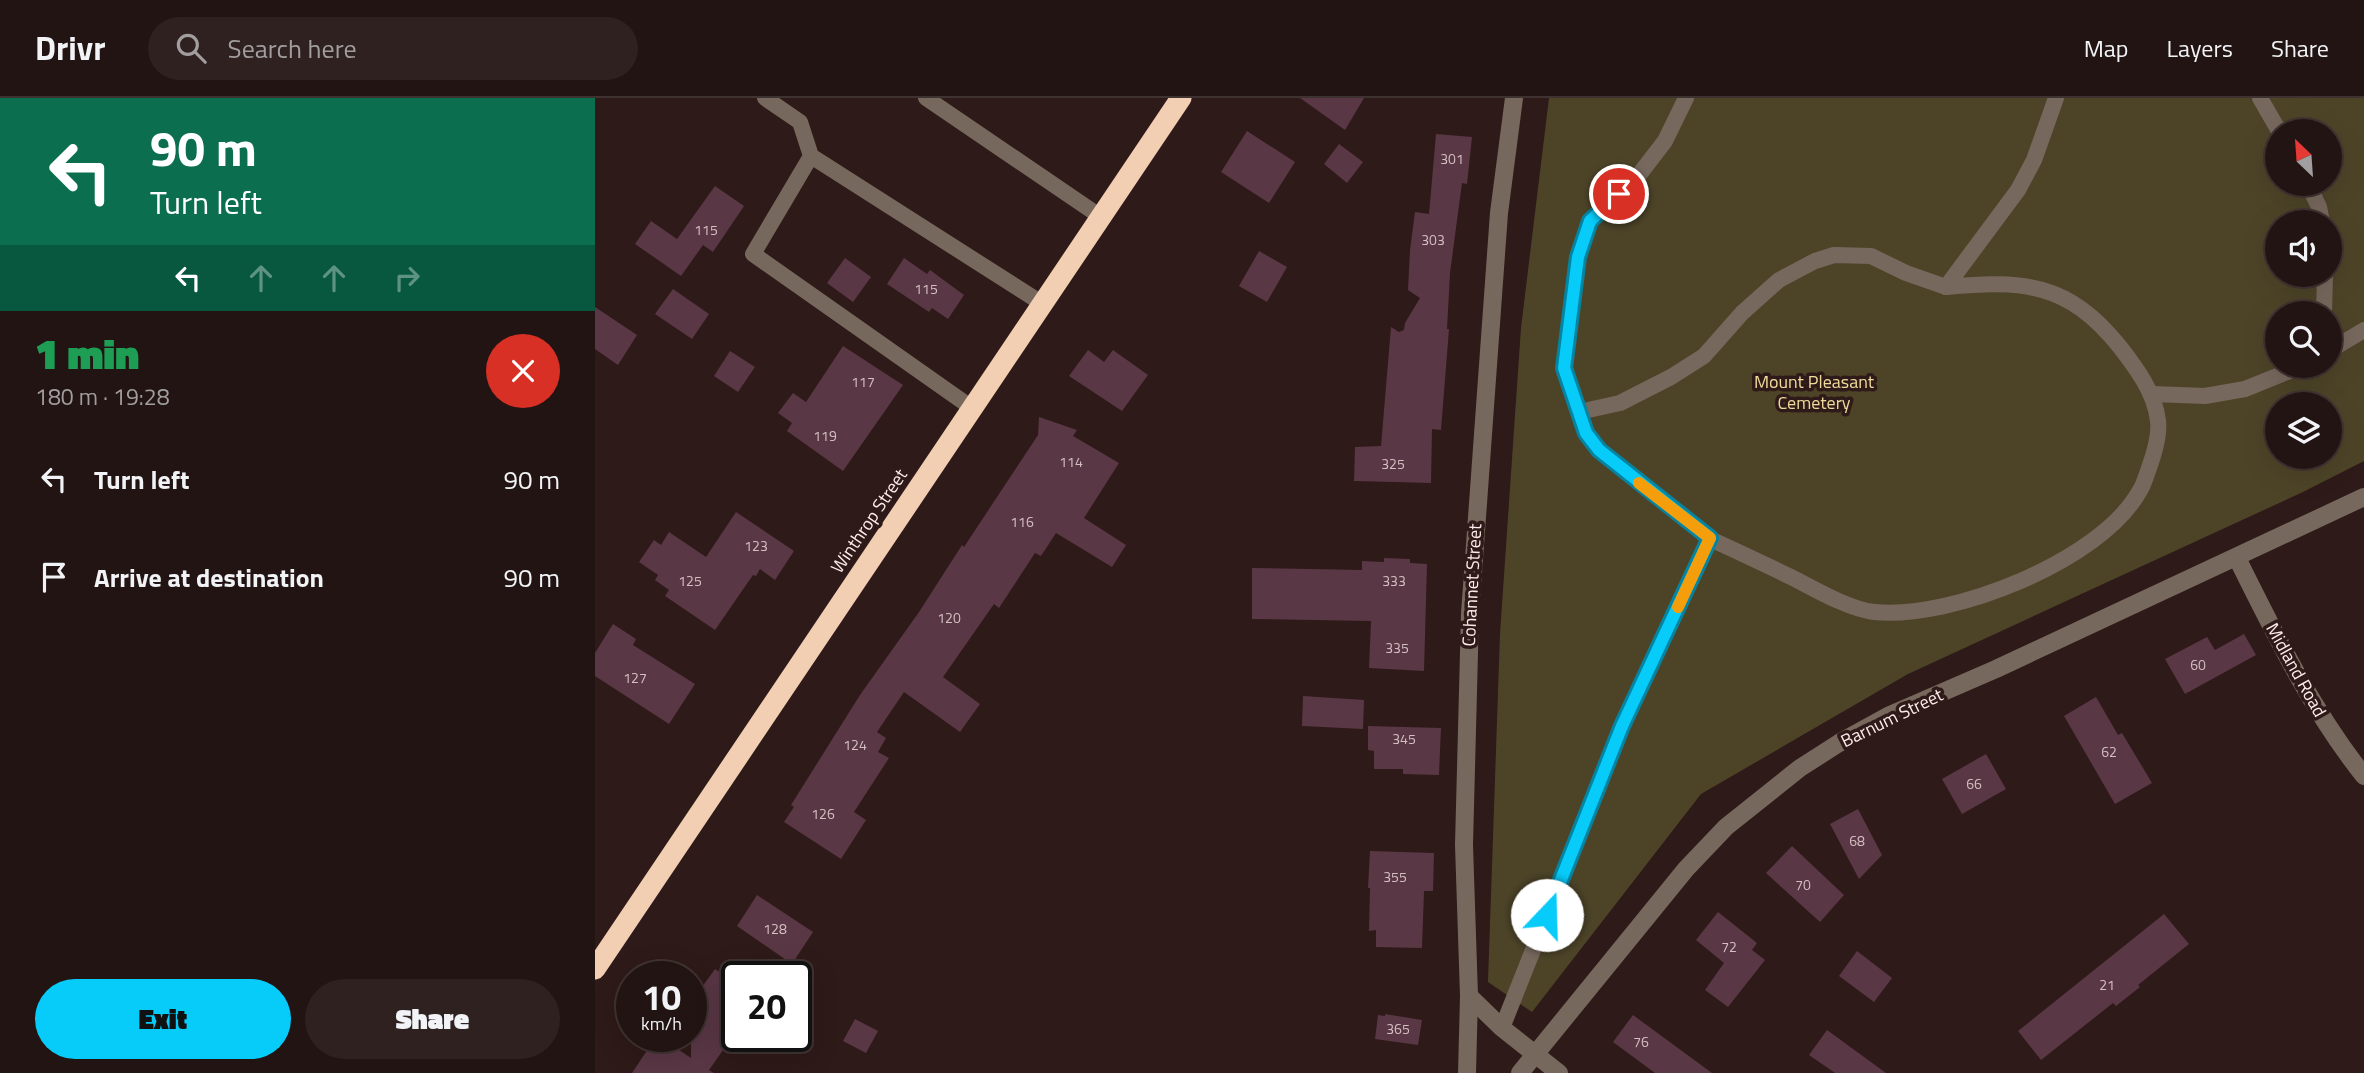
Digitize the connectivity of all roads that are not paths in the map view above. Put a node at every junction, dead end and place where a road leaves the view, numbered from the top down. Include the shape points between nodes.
1 (765, 98) edge
2 (926, 98) edge
3 (1181, 98) edge
4 (1514, 98) edge
5 (1686, 98) edge
6 (2056, 98) edge
7 (2260, 98) edge
8 (2272, 119) edge
9 (811, 156) junction
10 (1101, 217) junction
11 (1946, 286) junction
12 (1043, 304) junction
13 (2364, 330) edge
14 (2342, 343) edge
15 (2272, 378) edge
16 (2151, 394) junction
17 (972, 408) junction
18 (1579, 412) junction
19 (2364, 497) edge
20 (1710, 538) junction
21 (2237, 558) junction
22 (2364, 776) edge
23 (595, 969) edge
24 (1469, 996) junction
25 (1502, 1028) junction
26 (1533, 1055) junction
27 (1467, 1073) edge
28 (1520, 1073) edge
29 (1559, 1073) edge

1 - 9 lane via 800,122
2 - 10 lane
3 - 10 highway, Winthrop Street
4 - 24 street, Cohannet Street via 1499,213 1471,588 1464,833
5 - 18 lane via 1665,141 1635,180 1590,221 1578,257 1564,368
6 - 11 lane via 2018,190
7 - 8 lane
9 - 12 lane
9 - 17 lane via 753,254
10 - 12 highway, Winthrop Street
11 - 16 lane via 1993,282 2064,297 2104,327
11 - 18 lane via 1871,256 1815,261 1779,280 1704,356 1620,402
12 - 17 highway, Winthrop Street
13 - 14 lane
15 - 16 lane via 2245,389 2205,396
16 - 20 lane via 2159,423 2139,493 2110,527 2065,560 2010,586 1913,612 1872,612 1832,598
17 - 23 highway, Winthrop Street
18 - 20 lane via 1586,433 1599,450
19 - 21 street, Barnum Street
20 - 25 lane via 1622,726
21 - 22 street, Midland Road via 2296,676
21 - 26 street, Barnum Street via 1890,715 1800,768 1726,827 1686,869
24 - 25 street
24 - 27 street, Cohannet Street
25 - 26 street
26 - 28 street, Barnum Street
26 - 29 street

